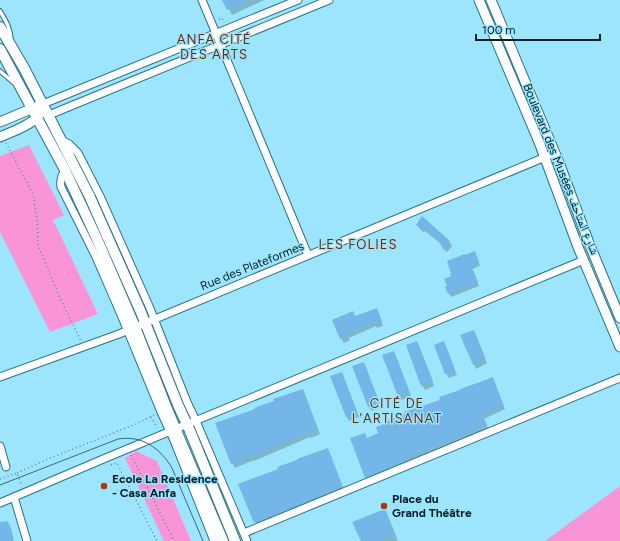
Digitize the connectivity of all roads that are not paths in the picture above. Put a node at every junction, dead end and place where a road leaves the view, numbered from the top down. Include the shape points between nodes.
1 (202, 0) edge
2 (298, 0) edge
3 (329, 0) edge
4 (478, 0) edge
5 (491, 0) edge
6 (0, 11) edge
7 (0, 27) edge
8 (216, 34) junction
9 (221, 45) junction
10 (11, 46) junction
11 (0, 49) edge
12 (0, 71) edge
13 (20, 87) junction
14 (43, 104) junction
15 (34, 113) junction
16 (49, 115) junction
17 (0, 122) edge
18 (1, 136) edge
19 (555, 153) junction
20 (545, 157) junction
21 (308, 255) junction
22 (584, 260) junction
23 (620, 318) edge
24 (150, 321) junction
25 (131, 328) junction
26 (620, 347) edge
27 (0, 376) edge
28 (620, 378) edge
29 (192, 423) junction
30 (173, 430) junction
31 (0, 446) edge
32 (6, 467) dead end
33 (14, 497) junction
34 (0, 502) edge
35 (244, 533) junction
36 (27, 541) edge
37 (214, 541) edge
38 (223, 541) edge
39 (235, 541) edge
40 (247, 541) edge

1 - 8 street
2 - 8 street
3 - 9 street
4 - 20 street, Boulevard des Musées شارع المتاحف
5 - 19 street, Boulevard des Musées شارع المتاحف
6 - 10 lane via 10,29
7 - 10 main road
8 - 9 street
8 - 14 street
9 - 16 street
9 - 21 street
10 - 14 main road
11 - 13 main road
12 - 13 lane
13 - 15 main road
14 - 15 street
14 - 16 main road
15 - 17 street
15 - 18 street via 25,125
15 - 25 main road via 98,239
16 - 24 main road
19 - 20 street, Rue des Plateformes
19 - 23 street, Boulevard des Musées شارع المتاحف
20 - 21 street, Rue des Plateformes
20 - 22 street, Boulevard des Musées شارع المتاحف
21 - 24 street, Rue des Plateformes
22 - 26 street, Boulevard des Musées شارع المتاحف
22 - 29 street
24 - 25 street, Rue des Plateformes
24 - 29 main road via 178,405
25 - 27 street, Rue des Plateformes
25 - 30 main road via 167,409
25 - 30 street via 161,412
28 - 35 street
29 - 30 street
29 - 35 street
29 - 39 main road
30 - 33 street
30 - 37 street
30 - 38 main road
31 - 32 street
33 - 34 street
33 - 36 street
35 - 40 street

